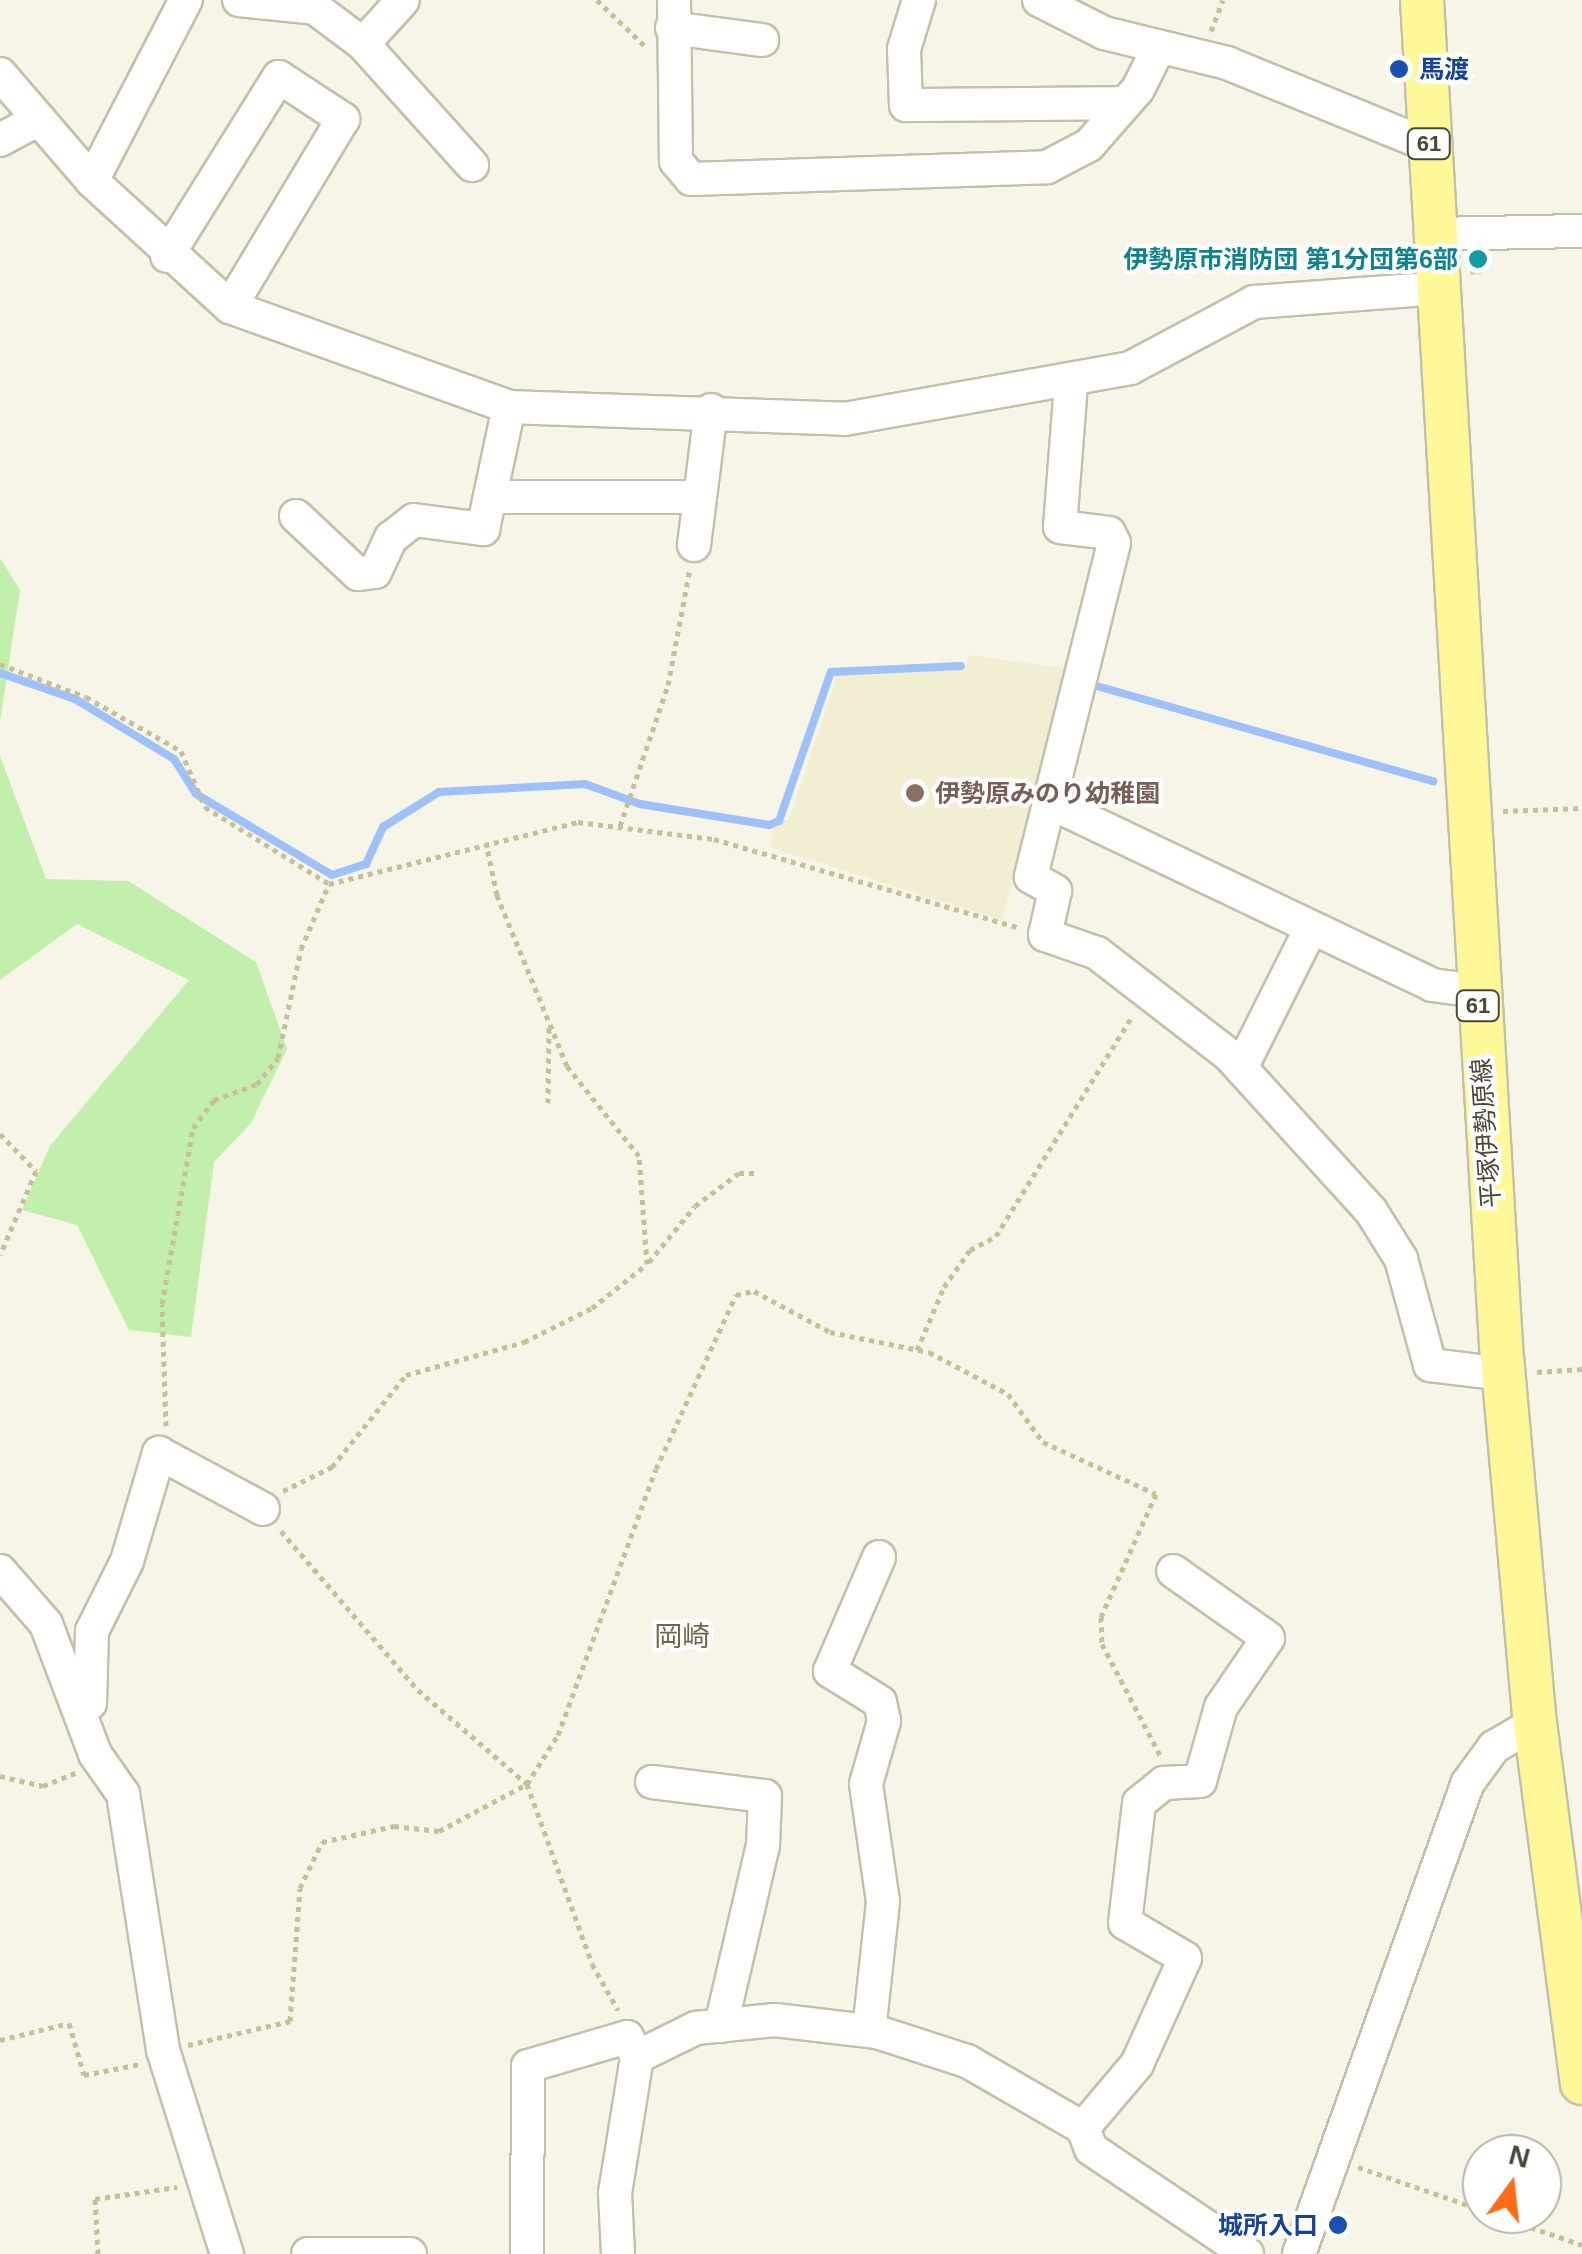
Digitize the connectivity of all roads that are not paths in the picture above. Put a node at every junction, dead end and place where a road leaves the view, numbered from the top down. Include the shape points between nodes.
1 (186, 0) edge
2 (239, 0) edge
3 (403, 0) edge
4 (919, 0) edge
5 (1039, 0) edge
6 (1422, 0) edge
7 (673, 14) edge
8 (762, 40) dead end
9 (364, 44) junction
10 (1160, 47) junction
11 (0, 74) edge
12 (1125, 103) junction
13 (39, 118) junction
14 (0, 140) edge
15 (1430, 146) junction
16 (472, 165) dead end
17 (92, 181) junction
18 (1582, 231) edge
19 (1435, 234) junction
20 (167, 256) junction
21 (1438, 288) junction
22 (230, 307) junction
23 (1070, 384) junction
24 (509, 408) junction
25 (711, 410) junction
26 (490, 497) junction
27 (700, 497) junction
28 (296, 516) dead end
29 (694, 545) road end
30 (1048, 802) junction
31 (1312, 928) junction
32 (1477, 991) junction
33 (1241, 1068) junction
34 (1504, 1374) junction
35 (263, 1510) road end
36 (879, 1557) dead end
37 (0, 1572) edge
38 (1173, 1572) dead end
39 (86, 1712) junction
40 (1535, 1723) junction
41 (652, 1782) dead end
42 (720, 2026) junction
43 (869, 2032) junction
44 (632, 2047) junction
45 (1582, 2083) edge
46 (1083, 2128) junction
47 (228, 2254) edge
48 (308, 2254) edge
49 (410, 2254) edge
50 (527, 2254) edge
51 (618, 2254) edge
52 (1247, 2254) edge
53 (1298, 2254) edge

1 - 17 street
2 - 9 street via 315,8
3 - 9 street
4 - 12 street via 904,49 906,105
5 - 10 street via 1104,33
6 - 15 main road, 平塚伊勢原線 / 61
7 - 8 street
7 - 12 street via 676,161 691,179 1028,170 1089,145
9 - 16 street
10 - 12 street
10 - 15 street via 1228,63
11 - 13 street
13 - 14 street
13 - 17 street
15 - 19 main road, 平塚伊勢原線 / 61
17 - 20 street
18 - 19 street
19 - 21 main road, 平塚伊勢原線 / 61
20 - 22 street
20 - 22 street via 279,77 343,119
21 - 23 street via 1254,302 1130,368
21 - 32 main road, 平塚伊勢原線 / 61
22 - 24 street
23 - 25 street via 846,419
23 - 30 street via 1060,527 1109,532 1114,543
24 - 25 street
24 - 26 street
25 - 27 street
26 - 27 street
26 - 28 street via 484,529 414,520 391,538 375,572 358,574
27 - 29 street
30 - 31 street
30 - 33 street via 1031,876 1055,892 1045,935 1097,953
31 - 32 street via 1432,985
31 - 33 street
32 - 34 main road, 平塚伊勢原線 / 61
33 - 34 street via 1401,1259 1430,1365
34 - 40 main road, 平塚伊勢原線 / 61
35 - 39 street via 159,1454 127,1561 92,1631
36 - 43 street via 830,1672 880,1702 884,1721 866,1784 883,1902
37 - 39 street via 46,1624
38 - 46 street via 1268,1638 1221,1707 1200,1781 1164,1784 1139,1803 1122,1900 1125,1923 1185,1958 1136,2064
39 - 47 street via 95,1754 123,1794 165,2054
40 - 45 main road, 平塚伊勢原線 / 61
40 - 53 street via 1494,1747 1467,1784
41 - 42 street via 765,1796 763,1844
42 - 43 street via 775,2020
42 - 44 street
43 - 46 street via 967,2061
44 - 50 street via 528,2066
44 - 51 street via 615,2194
46 - 52 street via 1091,2149
48 - 49 street

